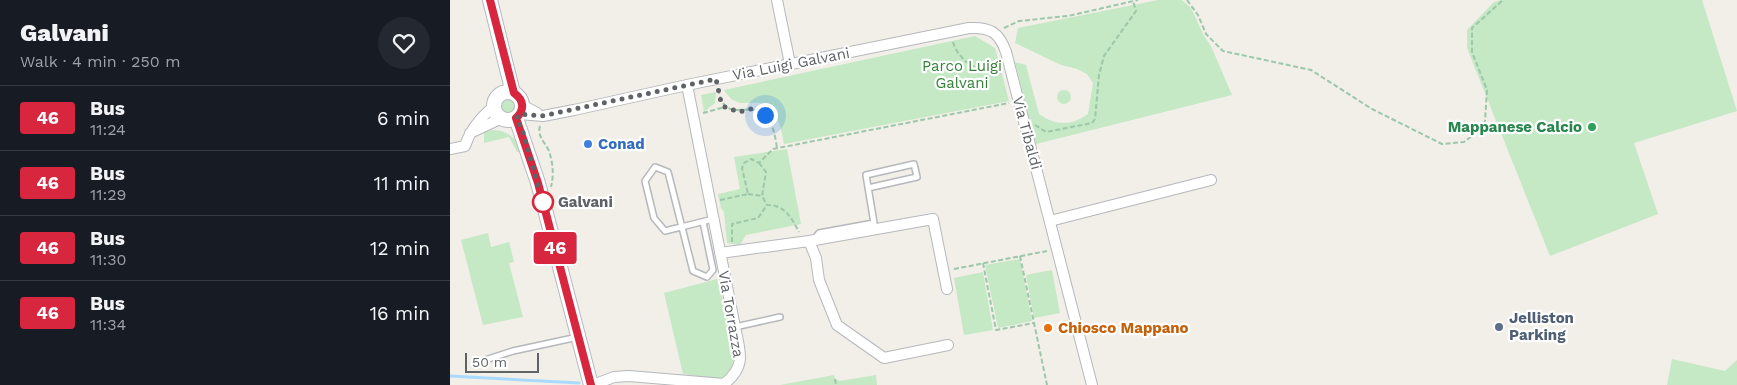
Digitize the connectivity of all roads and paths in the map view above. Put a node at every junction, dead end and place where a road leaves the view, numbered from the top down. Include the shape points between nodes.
1 (490, 0) edge
2 (777, 0) edge
3 (1138, 0) edge
4 (1187, 0) edge
5 (1503, 0) edge
6 (1133, 1) edge
7 (950, 32) junction
8 (996, 34) junction
9 (790, 64) junction
10 (1011, 71) junction
11 (716, 79) junction
12 (686, 85) junction
13 (508, 93) junction
14 (1019, 101) junction
15 (725, 107) junction
16 (510, 114) junction
17 (692, 115) junction
18 (1024, 121) junction
19 (778, 148) junction
20 (450, 149) edge
21 (758, 162) junction
22 (1211, 180) dead end
23 (868, 188) junction
24 (748, 194) junction
25 (762, 196) junction
26 (710, 201) junction
27 (767, 205) junction
28 (713, 219) junction
29 (1050, 221) junction
30 (703, 222) junction
31 (682, 227) junction
32 (809, 241) junction
33 (1057, 248) junction
34 (732, 252) junction
35 (720, 253) junction
36 (1020, 256) junction
37 (983, 263) junction
38 (944, 271) junction
39 (947, 289) dead end
40 (780, 317) dead end
41 (1034, 323) junction
42 (735, 327) junction
43 (579, 337) junction
44 (948, 345) dead end
45 (479, 362) dead end
46 (835, 379) dead end
47 (592, 385) edge
48 (836, 385) edge
49 (1046, 385) edge
50 (1092, 385) edge

1 - 13 main road via 507,60
2 - 9 street
3 - 6 path
4 - 5 path via 1206,34 1223,51 1311,70 1372,109 1442,144 1464,142 1482,130 1487,111 1486,90 1472,52 1472,28
6 - 8 path via 1068,16 1020,21
6 - 18 path via 1136,11 1104,56 1092,123 1046,132 1029,120
7 - 8 street, Via Luigi Galvani via 985,28
7 - 9 street, Via Luigi Galvani
7 - 10 path via 955,49 969,65 990,73
8 - 10 street, Via Tibaldi via 1004,45
9 - 11 street, Via Luigi Galvani
10 - 14 street, Via Tibaldi
11 - 12 street, Via Luigi Galvani
11 - 15 path
12 - 16 street, Via Luigi Galvani via 542,116
12 - 17 street, Via Torrazza
13 - 16 main road via 520,98
13 - 16 main road via 496,99
14 - 18 street, Via Tibaldi
14 - 19 path
15 - 17 path
15 - 19 path via 739,112 751,109 765,115 773,127
16 - 20 street via 483,116 469,134 465,146
16 - 43 main road via 528,151
17 - 26 street, Via Torrazza
18 - 29 street, Via Tibaldi
19 - 21 path
21 - 24 path via 751,159 742,168
21 - 25 path via 766,172
22 - 29 street
23 - 23 lane via 866,175 914,164 916,177
23 - 32 lane via 874,222 819,233
24 - 25 path
24 - 26 path
25 - 27 path
26 - 28 street, Via Torrazza
27 - 32 path via 777,205 785,210
27 - 34 path via 758,218 732,224
28 - 30 lane
28 - 35 street, Via Torrazza
29 - 33 street, Via Tibaldi
30 - 31 lane
30 - 31 lane via 713,270 707,277 693,271
31 - 31 lane via 666,231 654,218 645,180 655,167 668,172
32 - 34 street, Via Torrazza
32 - 38 street, Via Torrazza via 934,219
32 - 44 street via 816,258 819,280 837,325 884,358
33 - 36 path
33 - 50 street, Via Tibaldi
34 - 35 street, Via Torrazza
35 - 42 street, Via Torrazza
36 - 37 path
36 - 41 path
37 - 38 path
37 - 41 path via 996,330
38 - 39 street
40 - 42 lane
41 - 49 path
42 - 47 street, Via Torrazza via 741,358 735,376 724,384 629,376 614,377
43 - 45 lane
43 - 47 main road
46 - 48 path

